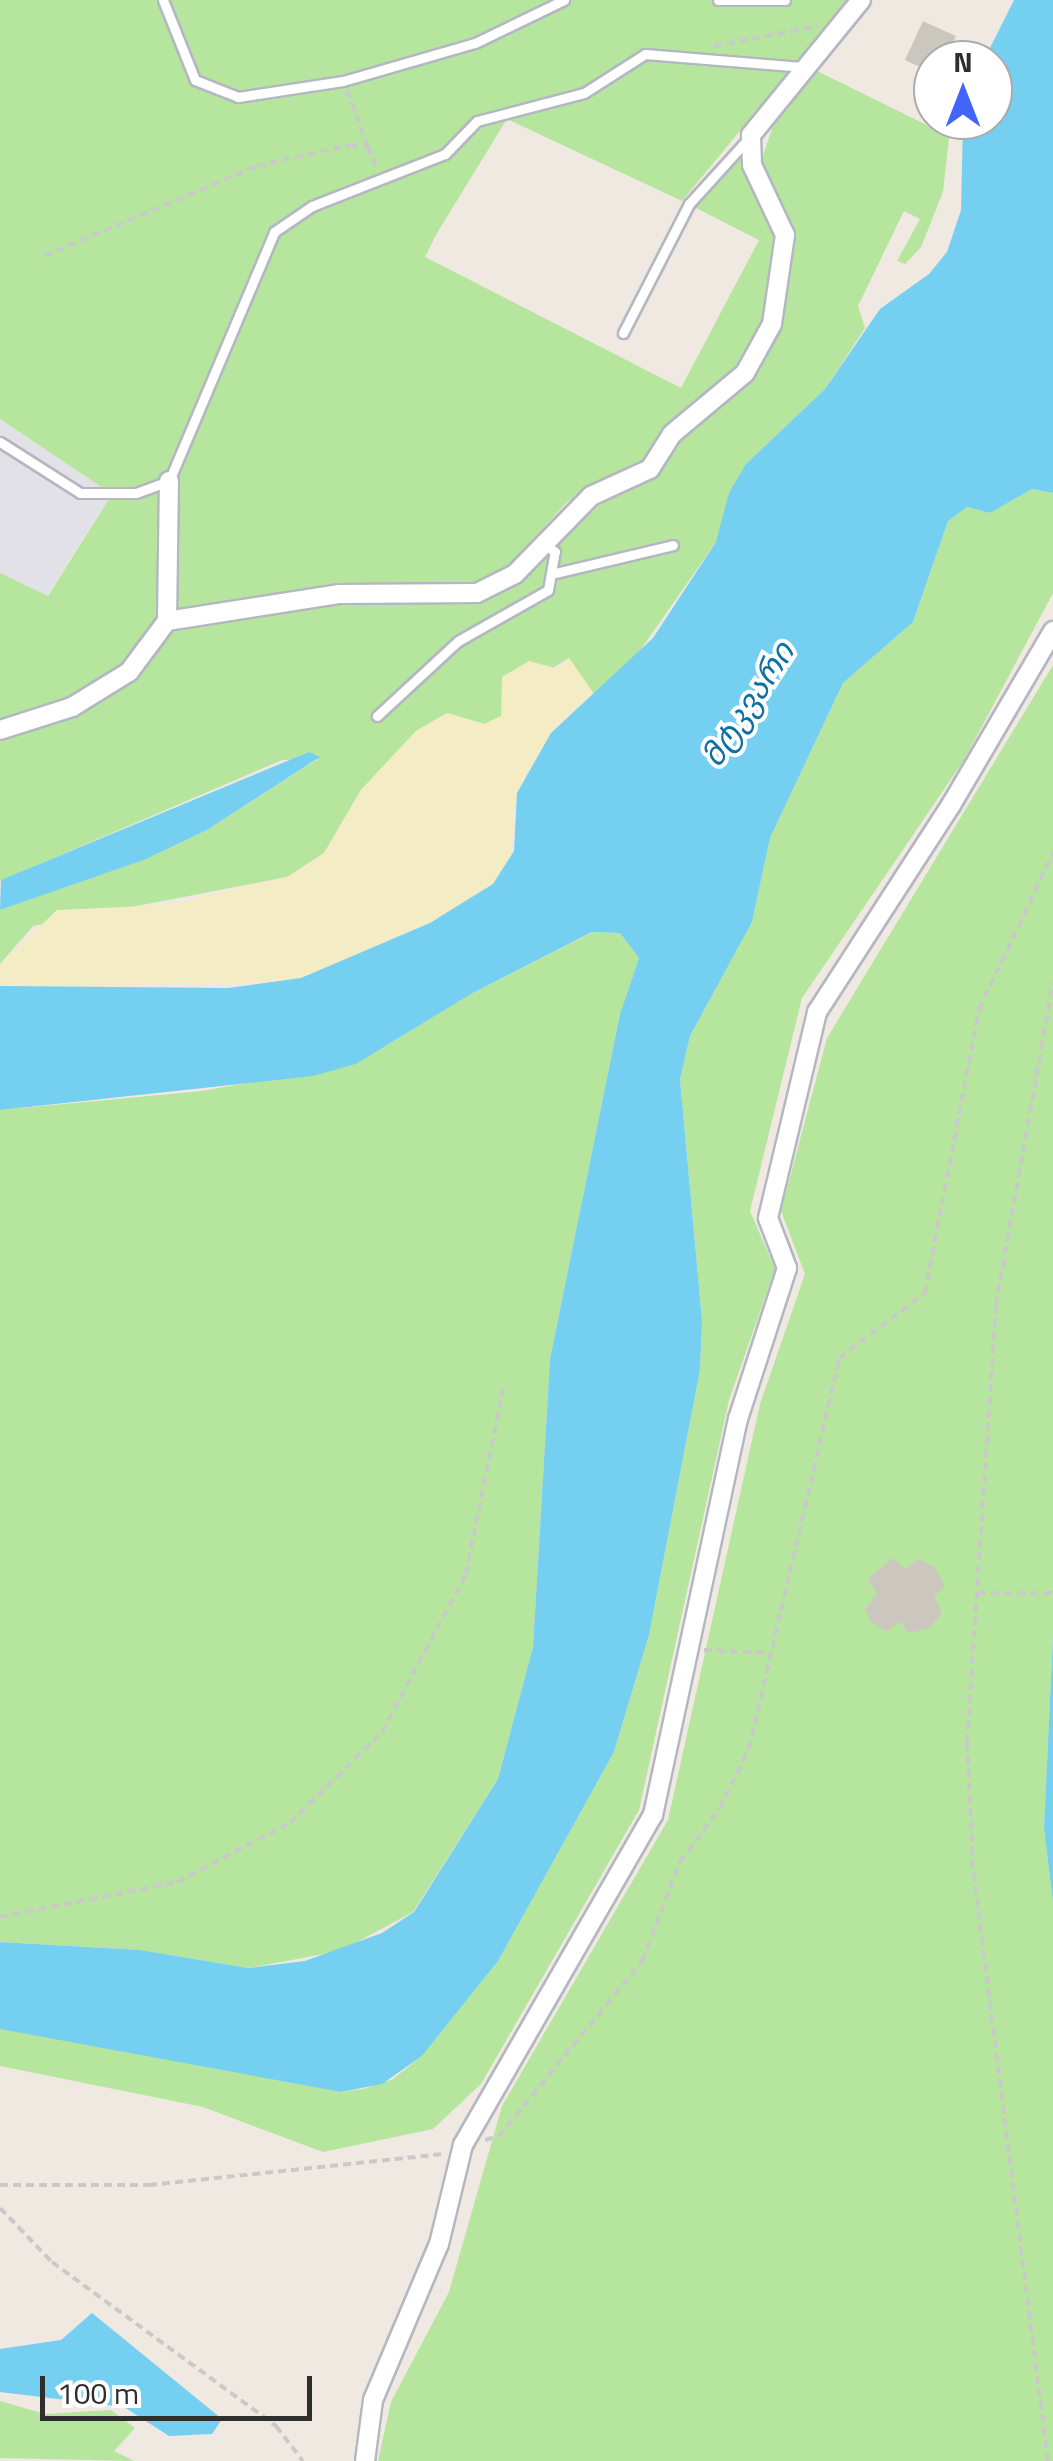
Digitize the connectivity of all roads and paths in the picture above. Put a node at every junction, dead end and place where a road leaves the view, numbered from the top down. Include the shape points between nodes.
1 (162, 0) edge
2 (564, 0) edge
3 (718, 0) edge
4 (786, 0) edge
5 (861, 0) edge
6 (838, 29) junction
7 (686, 54) junction
8 (809, 67) junction
9 (343, 81) junction
10 (751, 136) junction
11 (368, 147) junction
12 (381, 178) junction
13 (44, 256) dead end
14 (623, 332) dead end
15 (0, 442) edge
16 (169, 481) junction
17 (543, 541) junction
18 (673, 545) dead end
19 (555, 573) junction
20 (167, 621) junction
21 (1053, 631) edge
22 (377, 716) dead end
23 (0, 730) edge
24 (1053, 853) edge
25 (1053, 983) edge
26 (503, 1389) dead end
27 (978, 1592) junction
28 (1053, 1593) edge
29 (689, 1650) junction
30 (770, 1653) junction
31 (0, 1917) edge
32 (463, 2145) junction
33 (0, 2185) edge
34 (0, 2208) edge
35 (303, 2461) edge
36 (365, 2461) edge
37 (1048, 2461) edge

1 - 9 lane via 195,80 238,97
2 - 9 lane via 475,42
3 - 4 lane
5 - 6 street
6 - 7 path via 785,29
6 - 8 street
7 - 8 lane
7 - 12 lane via 631,58 584,93 476,121 446,154
8 - 10 street
9 - 11 path
10 - 14 lane via 688,204
10 - 17 street via 752,165 785,235 772,324 745,373 672,434 650,469 591,496
11 - 12 path
11 - 13 path via 257,166
12 - 16 lane via 312,206 274,232
15 - 16 lane via 80,494 136,494
16 - 20 street
17 - 19 lane via 555,552
17 - 20 street via 515,574 477,593 340,594
18 - 19 lane
19 - 22 lane via 548,590 458,642
20 - 23 street via 129,672 72,707
21 - 29 street via 817,1012 768,1218 787,1268 738,1419
24 - 30 path via 980,1010 925,1294 839,1358
25 - 27 path via 996,1305
26 - 31 path via 466,1574 382,1732 290,1823 177,1882
27 - 28 path
27 - 37 path via 967,1742 973,1868
29 - 30 path
29 - 32 street via 653,1815
30 - 32 path via 749,1749 720,1808 680,1862 642,1962 500,2136
32 - 33 path via 438,2157 238,2178
32 - 36 street via 439,2244 373,2400
34 - 35 path via 52,2262 276,2426

